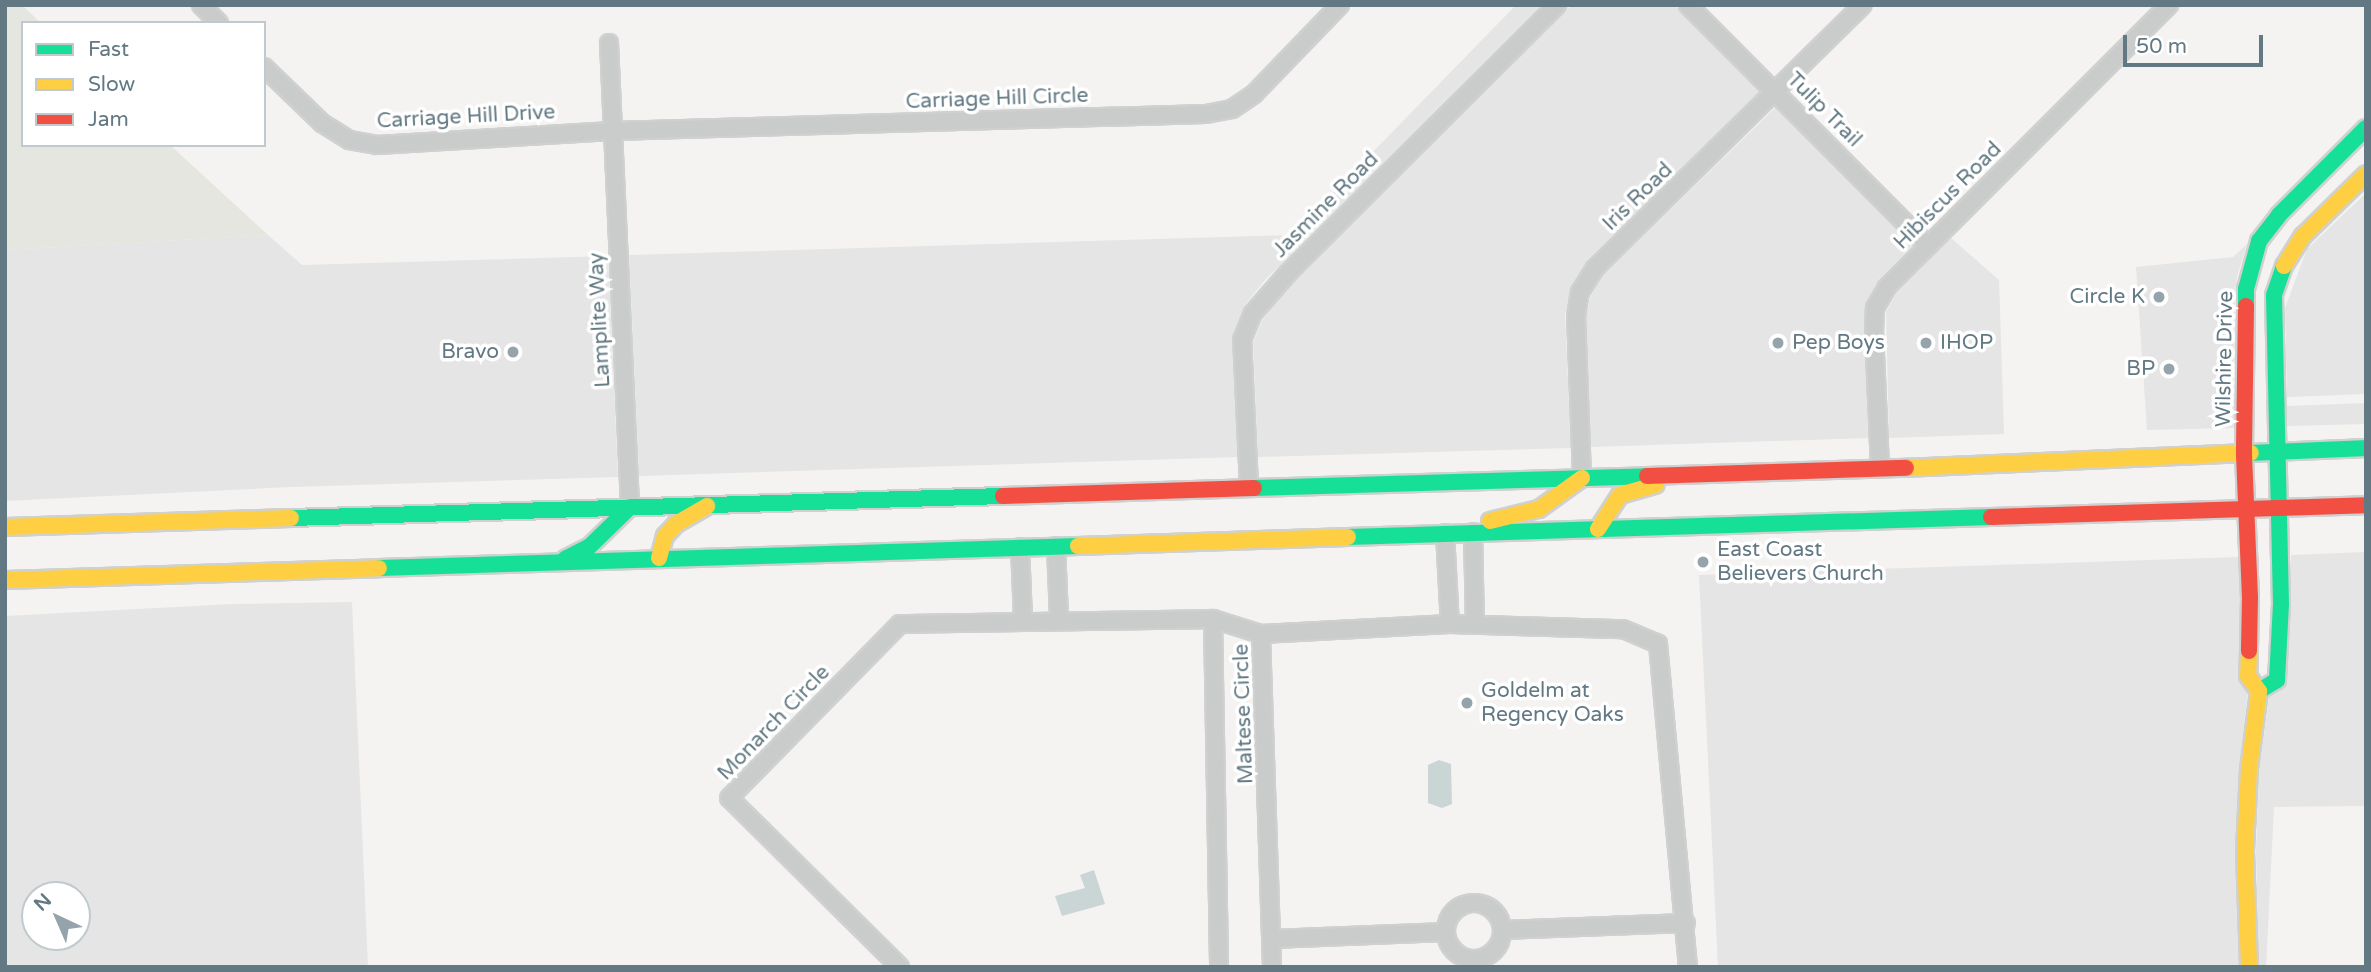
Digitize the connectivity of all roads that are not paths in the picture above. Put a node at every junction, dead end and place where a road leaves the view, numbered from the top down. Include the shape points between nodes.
1 (201, 5) edge
2 (1340, 5) edge
3 (1556, 5) edge
4 (1688, 5) edge
5 (1863, 5) edge
6 (2169, 5) edge
7 (217, 21) edge
8 (609, 43) dead end
9 (266, 69) edge
10 (1777, 92) junction
11 (613, 131) junction
12 (2362, 140) edge
13 (2366, 174) edge
14 (1928, 246) junction
15 (2246, 289) junction
16 (2274, 295) junction
17 (2366, 448) edge
18 (2276, 453) junction
19 (2244, 455) junction
20 (1880, 468) junction
21 (1694, 474) junction
22 (1582, 478) junction
23 (1249, 486) junction
24 (711, 504) junction
25 (2366, 505) edge
26 (630, 507) junction
27 (2278, 508) junction
28 (2246, 509) junction
29 (5, 527) edge
30 (1598, 529) junction
31 (1473, 532) junction
32 (1445, 533) junction
33 (1056, 546) junction
34 (1020, 547) junction
35 (659, 558) junction
36 (558, 563) junction
37 (5, 580) edge
38 (1059, 619) junction
39 (1213, 619) junction
40 (1023, 621) junction
41 (1450, 624) junction
42 (1475, 625) junction
43 (1261, 634) junction
44 (2259, 691) junction
45 (1686, 923) junction
46 (1502, 930) junction
47 (1446, 932) junction
48 (1272, 939) junction
49 (900, 967) edge
50 (1219, 967) edge
51 (1272, 967) edge
52 (1688, 967) edge
53 (2249, 967) edge

1 - 7 street
2 - 11 street, Carriage Hill Circle via 1254,94 1232,109 1206,114
3 - 23 street, Jasmine Road via 1297,263 1253,313 1242,340
4 - 10 street, Tulip Trail
5 - 10 street, Iris Road
6 - 14 street, Hibiscus Road
8 - 11 street, Lamplite Way
9 - 11 street, Carriage Hill Drive via 322,123 349,140 377,145
10 - 14 street, Tulip Trail
10 - 22 street, Iris Road via 1595,268 1580,292 1576,316
11 - 26 street, Lamplite Way
12 - 15 main road, Wilshire Drive via 2278,215 2259,241
13 - 16 main road via 2303,236 2288,256
14 - 20 street, Hibiscus Road via 1887,287 1875,308
15 - 16 main road
15 - 19 main road, Wilshire Drive
16 - 18 main road
17 - 18 main road
18 - 19 main road
18 - 27 main road
19 - 20 main road
19 - 28 main road, Wilshire Drive
20 - 21 main road
21 - 22 main road
21 - 30 main road via 1620,495
22 - 23 main road
22 - 32 main road via 1539,509
23 - 24 main road
24 - 26 main road
24 - 35 main road via 676,524 666,536
25 - 27 main road
26 - 29 main road
26 - 36 main road via 589,547
27 - 28 main road
27 - 44 main road via 2281,604 2277,680
28 - 30 main road
28 - 44 main road, Wilshire Drive via 2248,676
30 - 31 main road
31 - 32 main road
31 - 42 street
32 - 33 main road
32 - 41 street
33 - 34 main road
33 - 38 street
34 - 35 main road
34 - 40 street
35 - 36 main road
36 - 37 main road
38 - 39 street, Monarch Circle
38 - 40 street, Monarch Circle
39 - 43 street, Monarch Circle
39 - 50 street
40 - 49 street, Monarch Circle via 900,624 729,797
41 - 42 street, Maltese Circle
41 - 43 street, Maltese Circle
42 - 45 street, Maltese Circle via 1623,629 1658,644
43 - 48 street, Maltese Circle
44 - 53 main road via 2245,851
45 - 46 street
45 - 52 street, Maltese Circle
46 - 47 street via 1493,911 1473,903 1454,912
46 - 47 street via 1495,950 1475,959 1455,952
47 - 48 street
48 - 51 street, Maltese Circle

